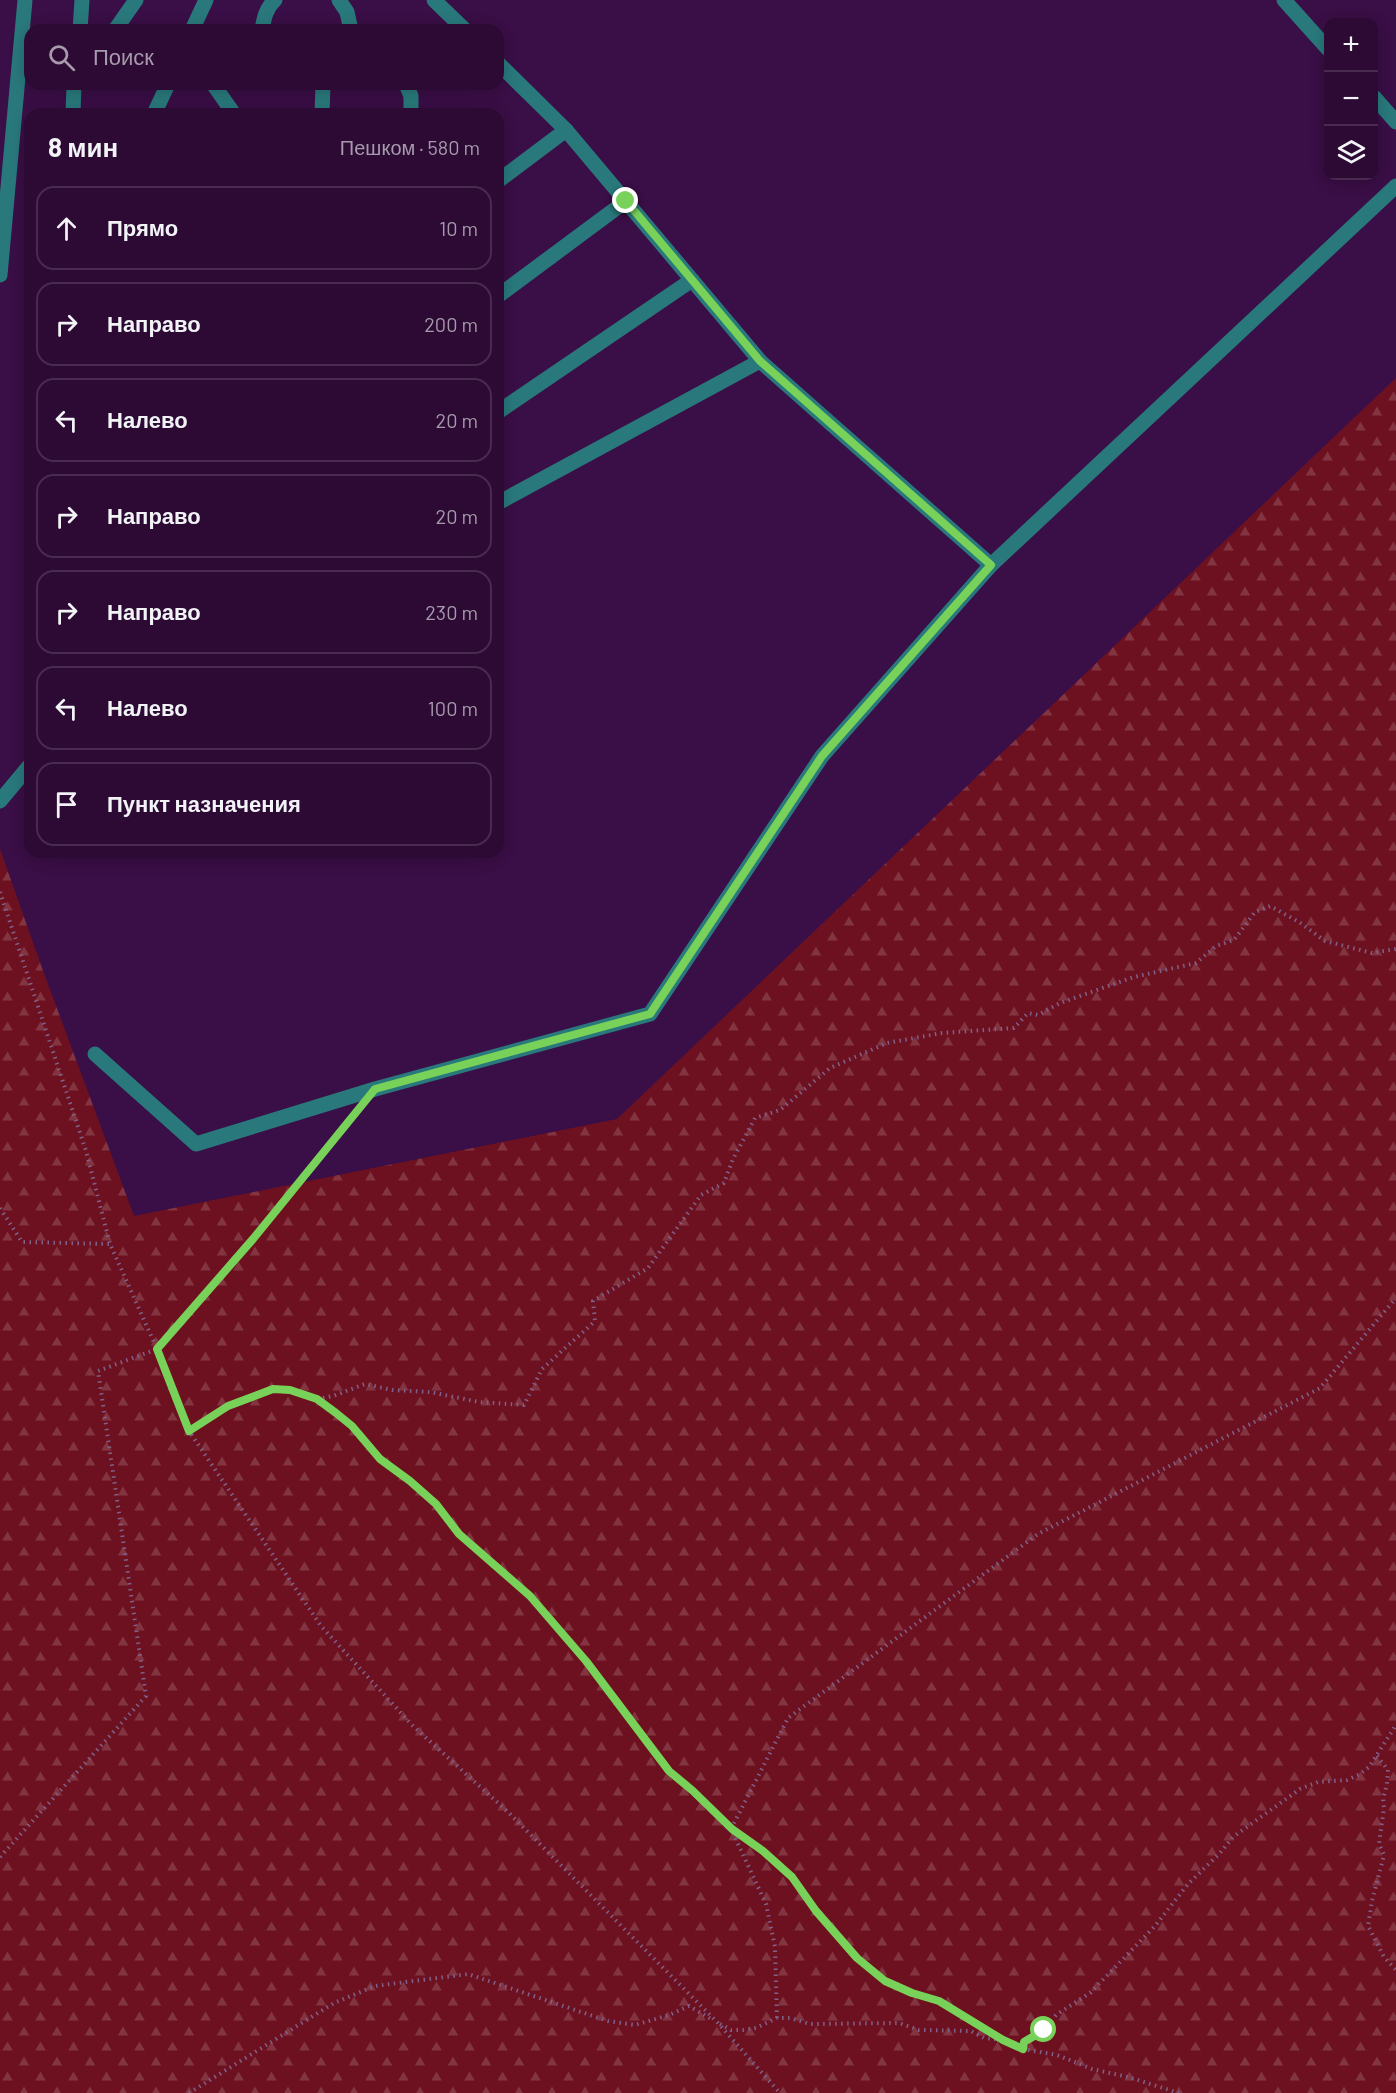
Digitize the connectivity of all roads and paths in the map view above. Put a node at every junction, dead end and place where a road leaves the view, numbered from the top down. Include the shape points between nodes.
1 (25, 0) edge
2 (82, 0) edge
3 (136, 0) edge
4 (206, 0) edge
5 (275, 0) edge
6 (339, 0) edge
7 (434, 0) edge
8 (1284, 0) edge
9 (80, 24) edge
10 (119, 24) edge
11 (195, 24) edge
12 (263, 24) edge
13 (350, 24) edge
14 (459, 24) edge
15 (1324, 44) edge
16 (504, 69) edge
17 (75, 90) edge
18 (165, 90) edge
19 (217, 90) edge
20 (322, 90) edge
21 (408, 90) edge
22 (1378, 102) edge
23 (73, 108) edge
24 (157, 108) edge
25 (230, 108) edge
26 (322, 108) edge
27 (411, 108) edge
28 (1396, 122) edge
29 (566, 130) junction
30 (504, 176) edge
31 (1396, 186) edge
32 (626, 201) junction
33 (0, 275) edge
34 (692, 280) junction
35 (504, 292) edge
36 (760, 361) junction
37 (504, 408) edge
38 (504, 499) edge
39 (991, 565) junction
40 (24, 772) edge
41 (0, 801) edge
42 (0, 892) edge
43 (1396, 949) edge
44 (95, 1054) dead end
45 (346, 1124) dead end
46 (0, 1208) edge
47 (110, 1244) junction
48 (1396, 1298) edge
49 (157, 1349) junction
50 (317, 1399) junction
51 (189, 1431) junction
52 (1396, 1725) edge
53 (1377, 1756) junction
54 (732, 1829) junction
55 (0, 1857) edge
56 (1396, 1970) edge
57 (777, 2018) junction
58 (717, 2022) junction
59 (1003, 2040) junction
60 (1023, 2049) junction
61 (189, 2093) edge
62 (780, 2093) edge
63 (1179, 2093) edge

1 - 33 lane
2 - 9 lane
3 - 10 lane
4 - 11 lane
5 - 12 lane
6 - 13 lane
7 - 14 lane
8 - 15 lane
16 - 29 lane
17 - 23 lane
18 - 24 lane
19 - 25 lane
20 - 26 lane
21 - 27 lane
22 - 28 lane
29 - 30 lane
29 - 32 lane
31 - 39 lane
32 - 34 lane
32 - 35 lane
34 - 36 lane
34 - 37 lane
36 - 38 lane
36 - 39 lane
39 - 44 lane via 822,756 650,1014 375,1089 196,1144
40 - 41 lane
42 - 47 path via 86,1151
43 - 50 path via 1372,952 1325,940 1270,906 1255,912 1234,940 1216,946 1196,963 1134,977 1060,1003 1038,1015 1028,1013 1014,1028 951,1032 887,1043 830,1068 780,1110 755,1118 724,1183 700,1195 648,1268 593,1301 594,1321 542,1369 524,1405 365,1384
45 - 49 path
46 - 47 path via 22,1242
47 - 49 path
48 - 54 path via 1320,1388 1038,1534 788,1718
49 - 51 path
49 - 55 path via 98,1371 146,1696
50 - 51 path via 273,1389 228,1406
50 - 54 path via 352,1426 380,1459 436,1504 459,1534 530,1596 586,1661 669,1771
51 - 58 path via 321,1626 413,1726 508,1812
52 - 53 path
53 - 56 path via 1388,1770 1378,1844 1384,1856 1368,1926 1384,1957
53 - 60 path via 1369,1767 1347,1779 1318,1782 1300,1789 1233,1837 1121,1962 1090,1993 1024,2042
54 - 57 path via 766,1904 775,1947
54 - 59 path via 792,1877 844,1945 885,1981 939,2001
57 - 58 path via 743,2030 731,2030
57 - 59 path via 810,2024 899,2023 919,2030 971,2031 984,2038
58 - 61 path via 689,2006 635,2025 608,2021 468,1974 415,1979 375,1986 334,2003
58 - 62 path
59 - 60 path
60 - 63 path via 1057,2055

